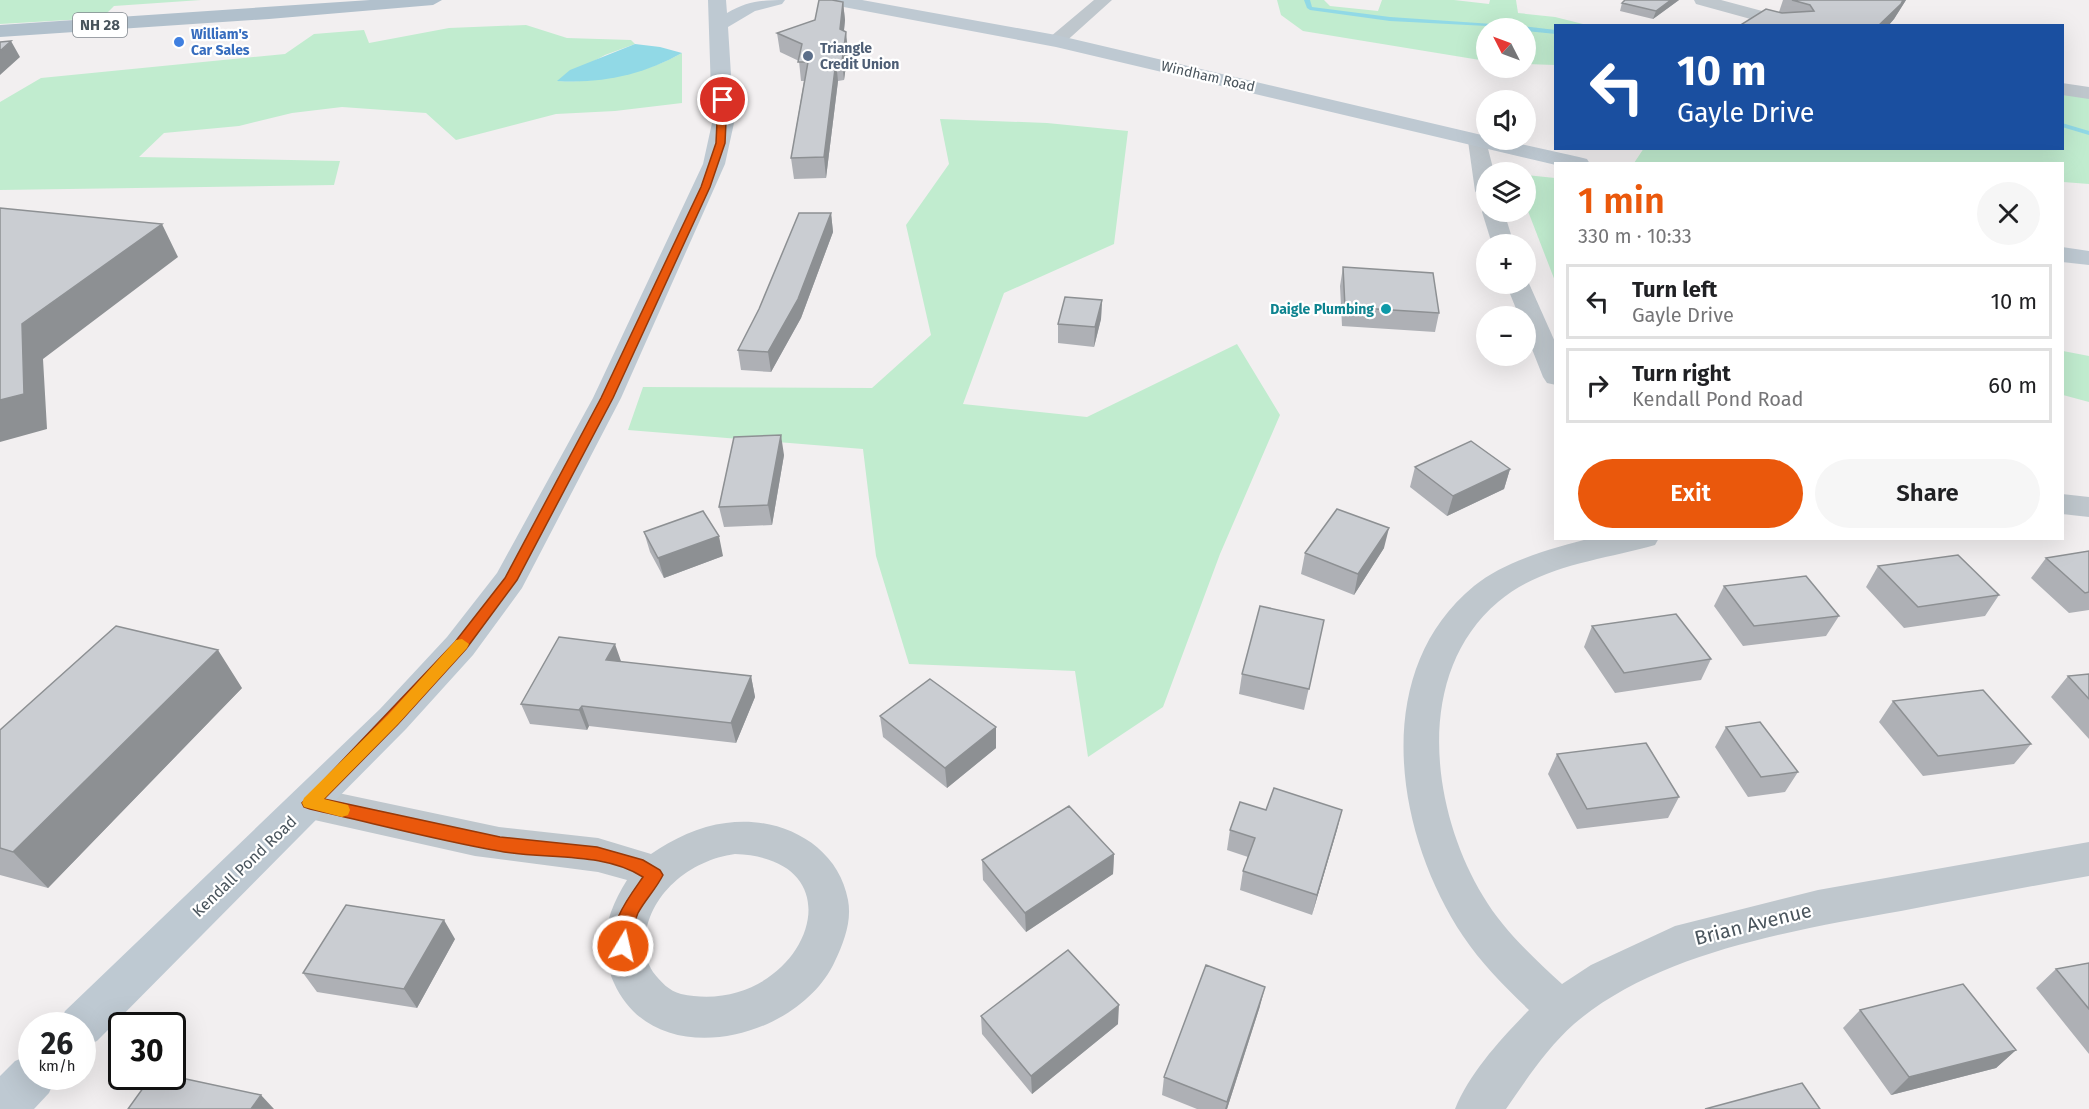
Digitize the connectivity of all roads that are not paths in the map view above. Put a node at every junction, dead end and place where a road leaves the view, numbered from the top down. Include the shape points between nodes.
1 (433, 0) edge
2 (776, 0) edge
3 (833, 0) edge
4 (1104, 0) edge
5 (1702, 0) edge
6 (717, 13) edge
7 (1791, 24) edge
8 (0, 31) edge
9 (1056, 40) junction
10 (2064, 89) edge
11 (2089, 93) edge
12 (1476, 141) edge
13 (1518, 150) edge
14 (1570, 162) edge
15 (2064, 254) edge
16 (2089, 258) edge
17 (1522, 294) edge
18 (1554, 373) edge
19 (2064, 504) edge
20 (2089, 507) edge
21 (1635, 540) edge
22 (310, 803) junction
23 (2089, 859) edge
24 (654, 875) junction
25 (1558, 1010) junction
26 (95, 1012) edge
27 (20, 1090) edge
28 (2, 1109) edge
29 (1478, 1109) edge

1 - 8 main road, NH 28
2 - 6 street
3 - 9 street, Windham Road
4 - 9 street
5 - 7 street
6 - 22 street, Kendall Pond Road via 723,123 714,164 602,409 510,580 489,609 393,719
9 - 12 street, Windham Road
10 - 11 street
13 - 14 street, Windham Road
15 - 16 street
17 - 18 street
19 - 20 street
21 - 25 street via 1550,563 1486,594 1444,644 1420,713 1419,753 1425,788 1446,864 1469,909 1504,955
22 - 24 street via 500,844 597,854 637,865
22 - 26 street, Kendall Pond Road
23 - 25 street, Brian Avenue via 1818,908 1715,933 1675,945 1606,979
24 - 24 street via 631,909 623,946 634,982 662,1007 702,1018 748,1012 789,989 818,953 830,913 828,893 809,861 794,850 776,842 734,838 692,849
25 - 29 street, Brian Avenue via 1520,1051
27 - 28 street

